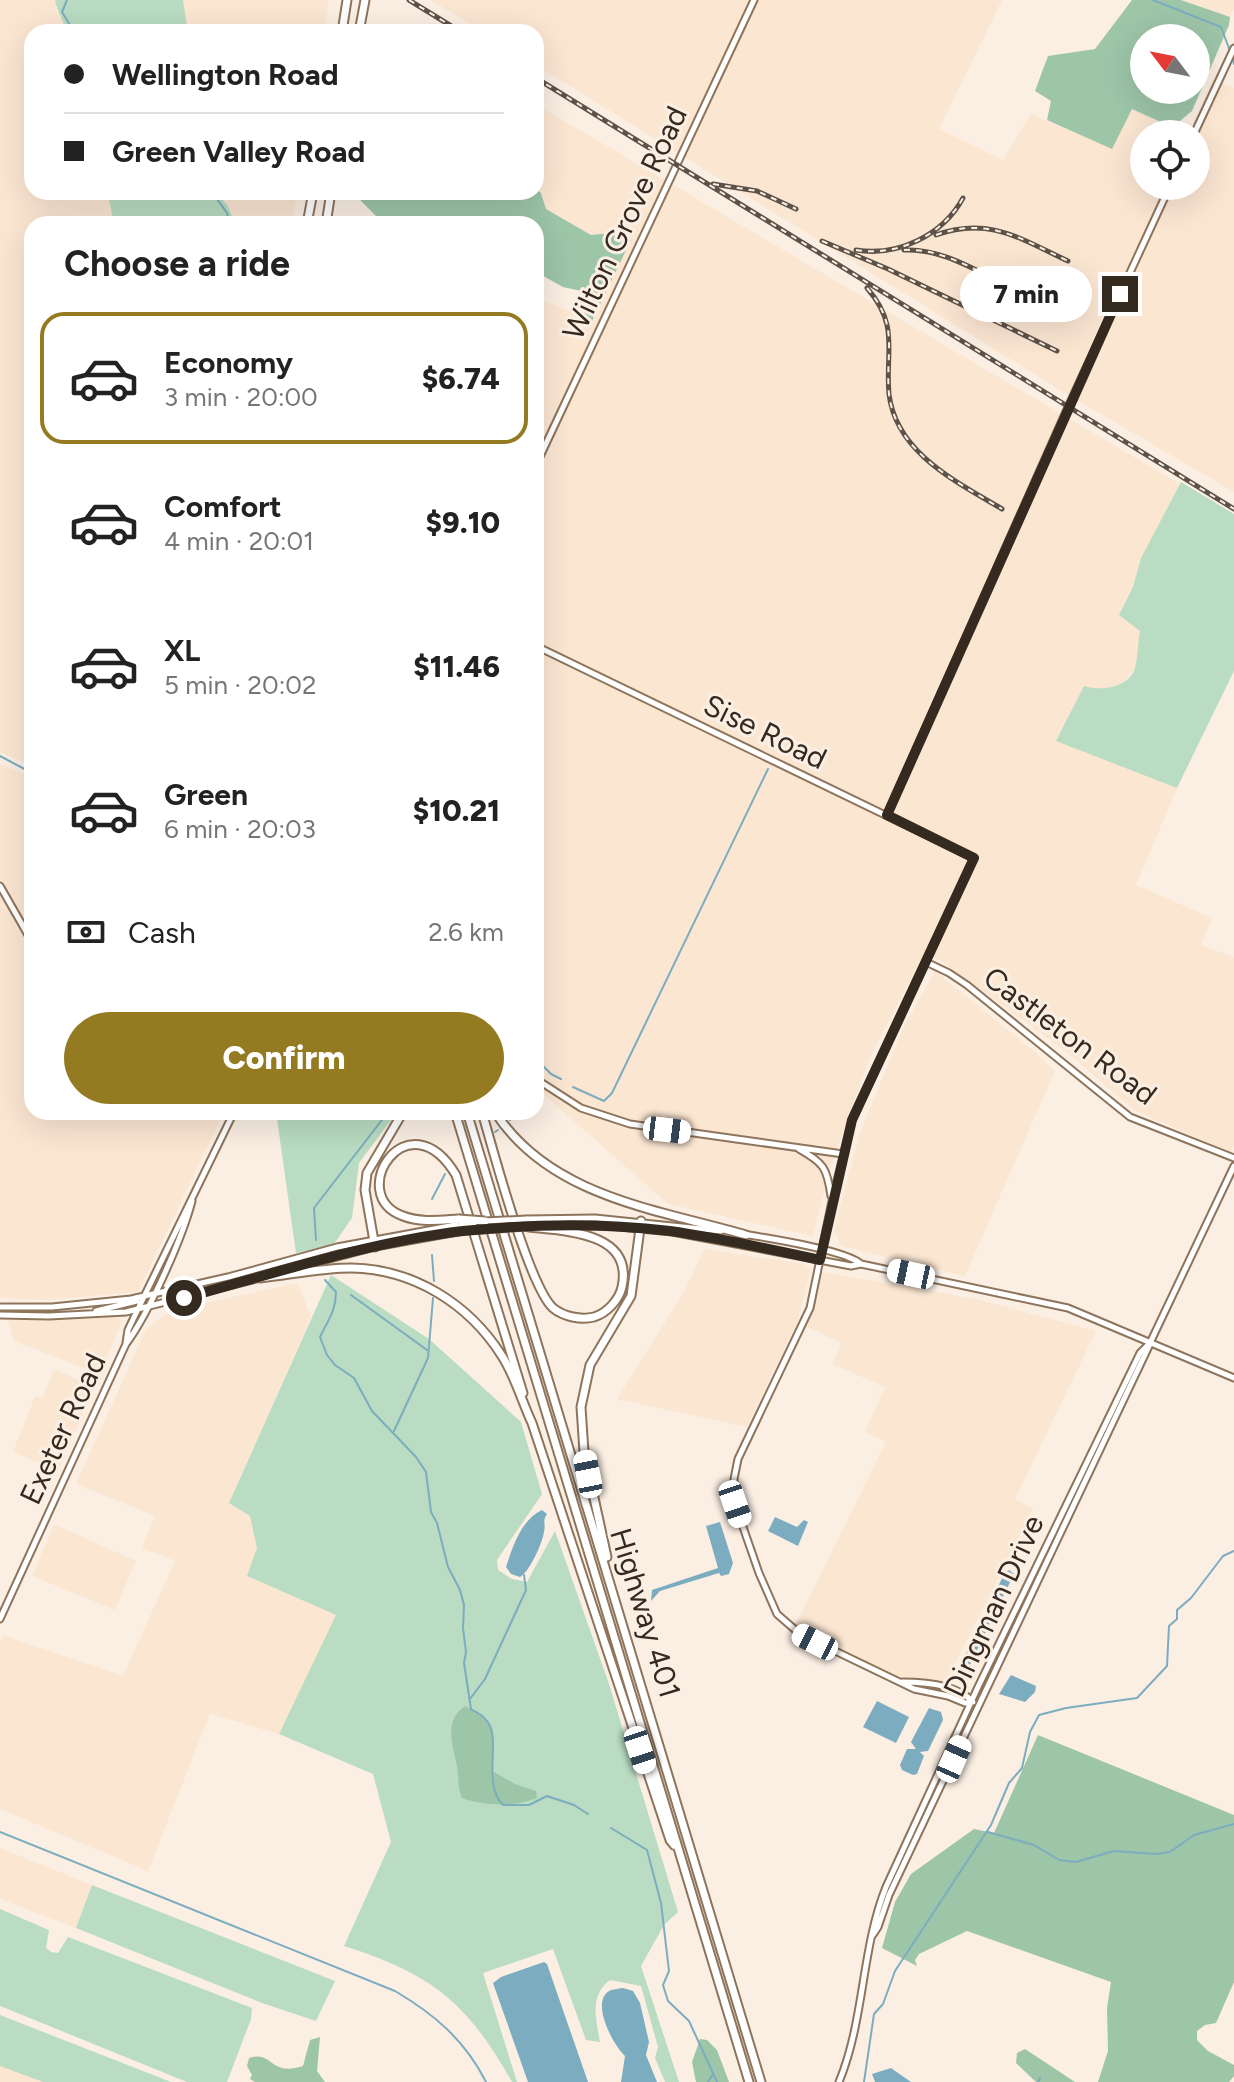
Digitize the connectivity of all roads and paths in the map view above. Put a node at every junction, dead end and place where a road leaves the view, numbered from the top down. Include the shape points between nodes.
1 (347, 0) edge
2 (365, 0) edge
3 (754, 0) edge
4 (343, 24) edge
5 (360, 24) edge
6 (1234, 48) edge
7 (1201, 120) edge
8 (1164, 200) edge
9 (544, 448) edge
10 (544, 650) edge
11 (887, 815) junction
12 (0, 886) edge
13 (24, 928) edge
14 (926, 962) junction
15 (544, 1084) edge
16 (230, 1120) edge
17 (398, 1120) edge
18 (457, 1120) edge
19 (469, 1120) edge
20 (485, 1120) edge
21 (501, 1120) edge
22 (795, 1147) junction
23 (843, 1154) junction
24 (1234, 1158) edge
25 (1234, 1166) edge
26 (192, 1201) junction
27 (832, 1201) junction
28 (485, 1221) joint
29 (528, 1223) junction
30 (461, 1225) junction
31 (641, 1225) junction
32 (746, 1235) junction
33 (374, 1243) junction
34 (821, 1250) junction
35 (820, 1260) junction
36 (861, 1264) junction
37 (260, 1278) junction
38 (152, 1295) junction
39 (143, 1298) junction
40 (0, 1307) edge
41 (146, 1307) junction
42 (138, 1309) junction
43 (81, 1314) junction
44 (0, 1315) edge
45 (1150, 1343) junction
46 (126, 1344) junction
47 (1234, 1378) edge
48 (532, 1423) junction
49 (607, 1567) junction
50 (0, 1619) edge
51 (973, 1702) junction
52 (678, 1851) junction
53 (872, 1937) junction
54 (749, 2082) edge
55 (761, 2082) edge
56 (839, 2082) edge

1 - 4 highway
2 - 5 highway
3 - 9 main road, Wilton Grove Road
6 - 7 main road
8 - 11 main road
10 - 11 main road, Sise Road
11 - 14 main road, Sise Road via 974,858
12 - 13 main road
14 - 23 main road via 852,1120
14 - 24 main road, Castleton Road via 967,985 1130,1117
15 - 22 main road via 581,1108 630,1124
16 - 26 main road, Exeter Road
17 - 33 highway via 367,1173
18 - 52 highway, Highway 401
19 - 49 highway, Highway 401
20 - 29 highway via 546,1300 569,1316 598,1316 610,1308 621,1292 623,1267 610,1245
21 - 32 highway via 520,1144 580,1185
22 - 23 main road
22 - 27 main road via 823,1164
23 - 27 main road
25 - 45 main road, Dingman Drive
26 - 38 main road, Exeter Road
26 - 39 main road, Exeter Road
27 - 34 main road
28 - 29 main road, bridge
28 - 30 highway, bridge
29 - 30 main road, bridge
29 - 31 main road
30 - 33 main road
30 - 48 highway via 392,1211 379,1180 391,1154 422,1144 436,1150 456,1175
31 - 32 main road
31 - 35 main road
31 - 49 highway via 631,1296 590,1365 581,1407 584,1452
32 - 34 main road
33 - 37 main road
33 - 38 main road
34 - 35 main road
34 - 36 main road
35 - 36 main road
35 - 51 main road via 801,1331 738,1459 735,1504 769,1601 800,1634 900,1682 941,1686
36 - 45 main road via 1068,1308
37 - 41 main road
37 - 48 highway via 364,1269 433,1289 484,1331 504,1359
38 - 39 main road
38 - 41 main road, Exeter Road
39 - 40 main road
39 - 42 main road, Exeter Road
39 - 43 main road
41 - 42 main road
41 - 46 main road, Exeter Road
42 - 43 main road
42 - 46 main road, Exeter Road
43 - 44 main road
45 - 47 main road
45 - 51 main road, Dingman Drive via 1130,1373
45 - 53 main road, Dingman Drive
46 - 50 main road, Exeter Road
48 - 52 highway via 670,1840
49 - 55 highway, Highway 401
51 - 53 main road, Dingman Drive via 886,1887
52 - 54 highway, Highway 401
53 - 56 main road, Dingman Drive via 852,2047

